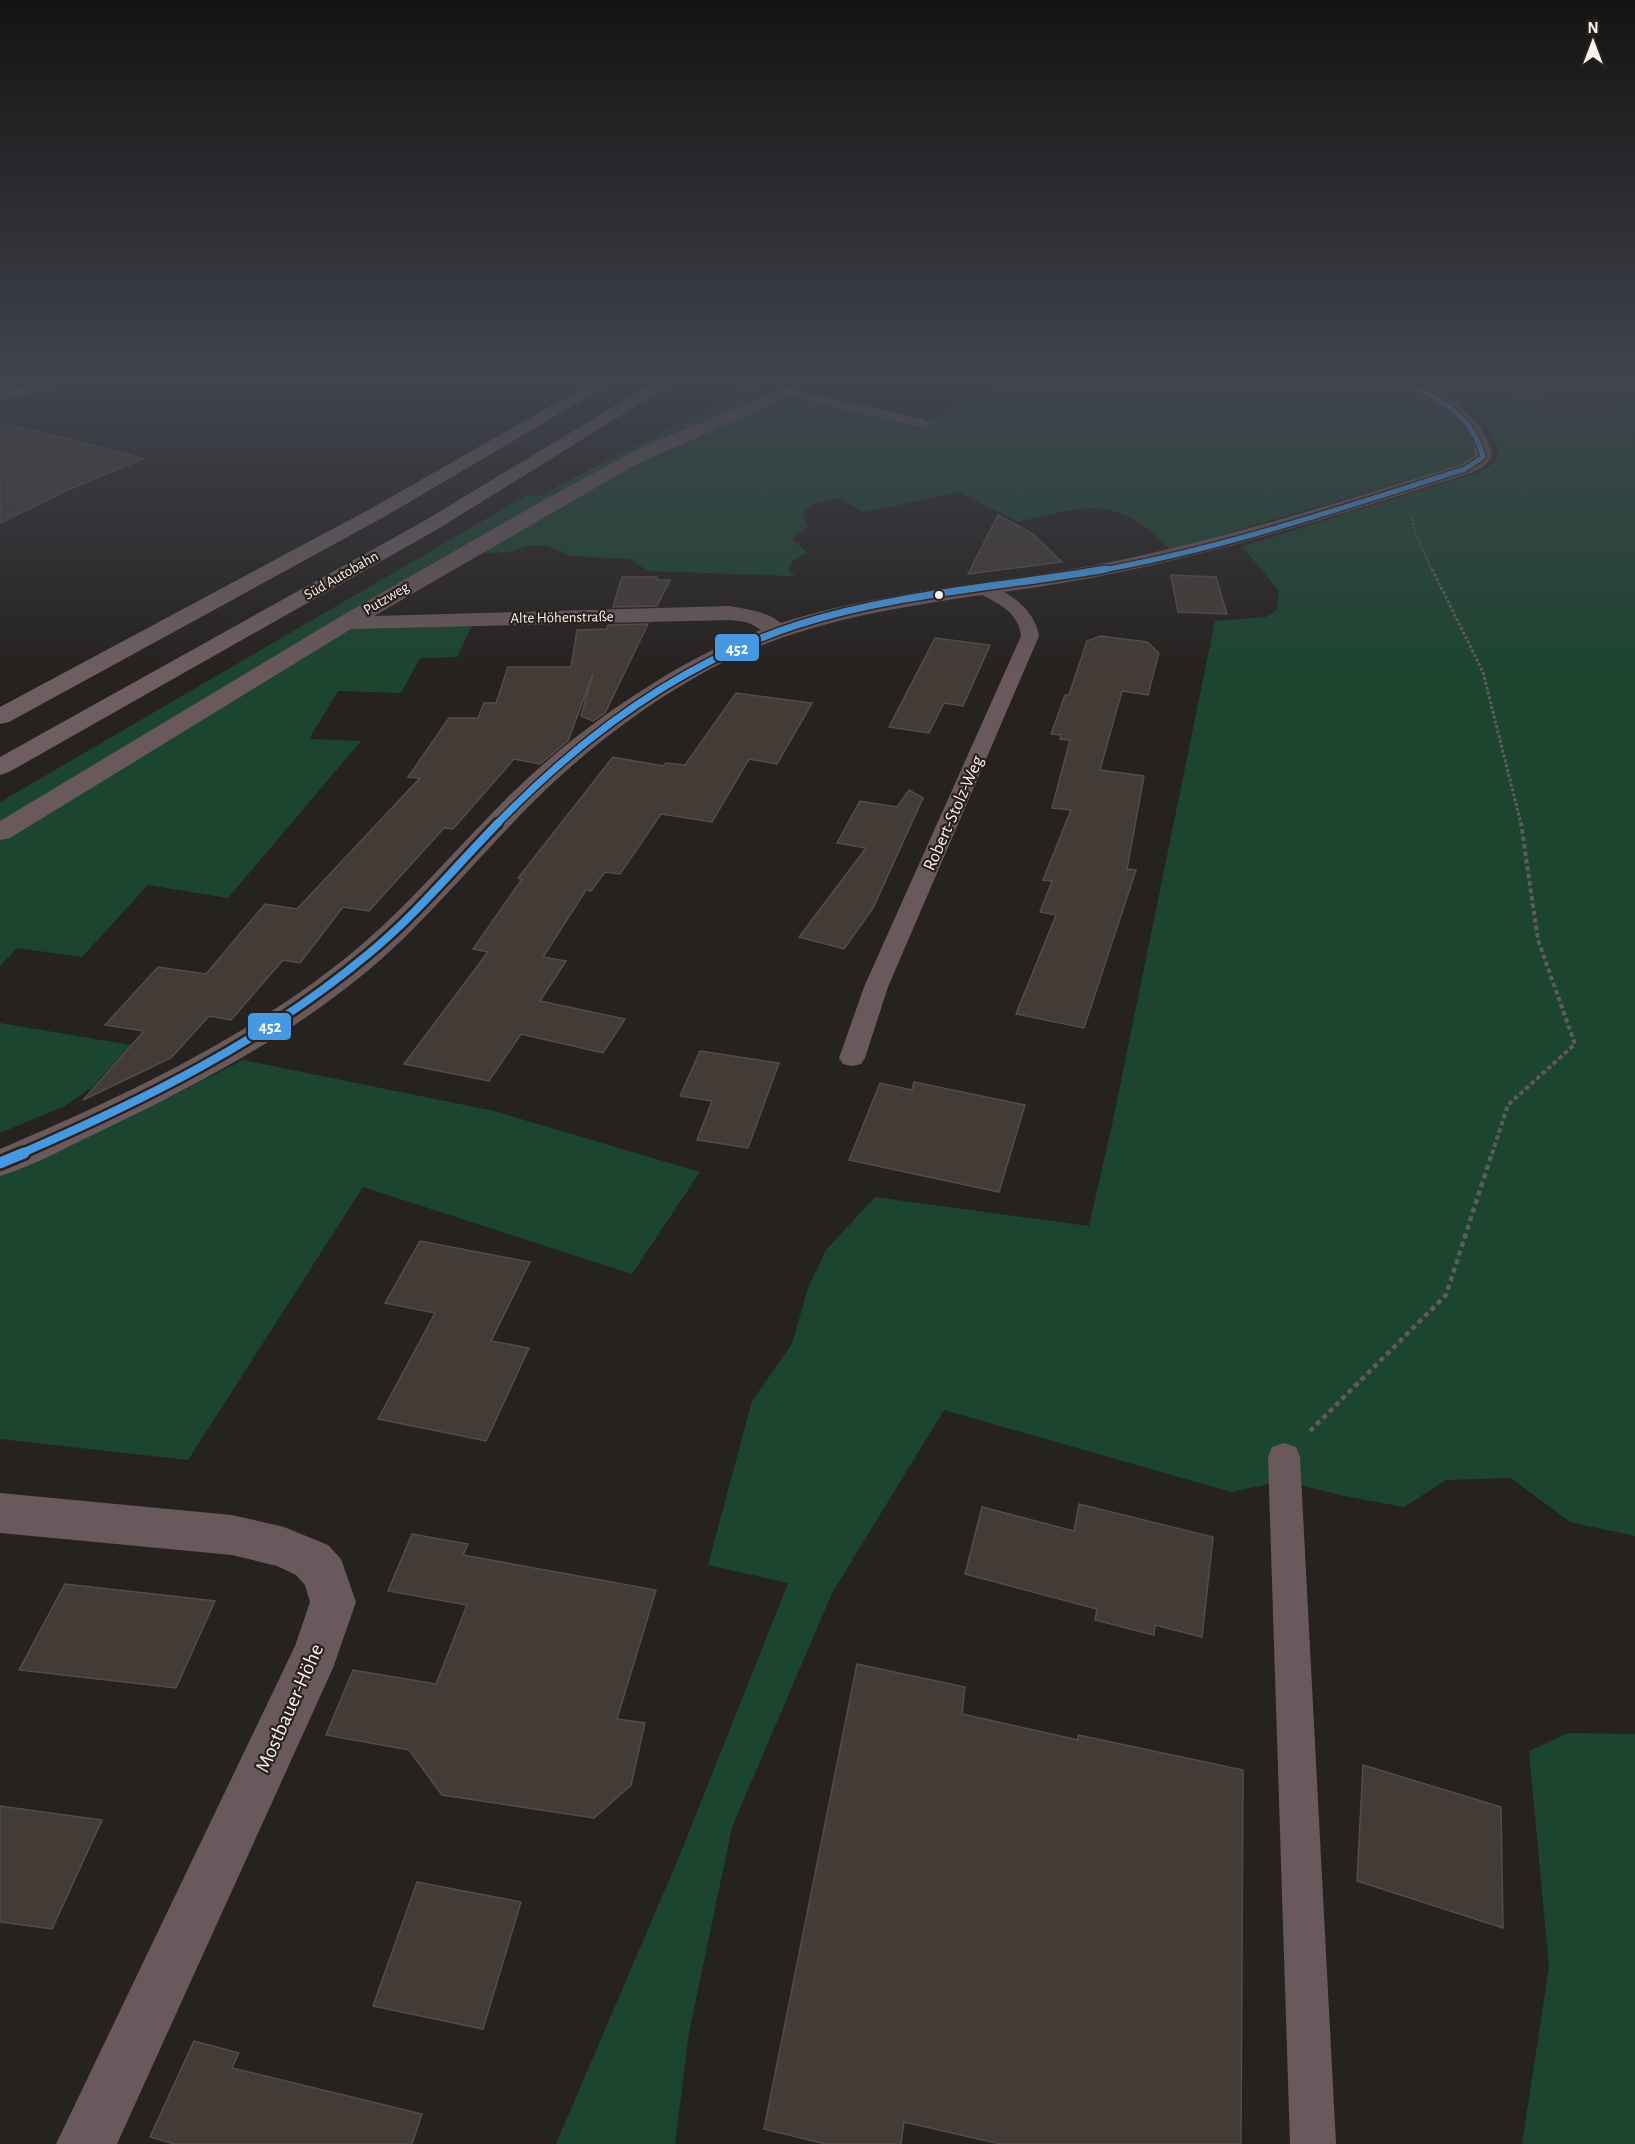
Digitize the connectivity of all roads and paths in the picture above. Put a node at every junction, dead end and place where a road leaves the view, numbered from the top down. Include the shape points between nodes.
1 (443, 475) edge
2 (513, 475) edge
3 (603, 475) edge
4 (1445, 475) edge
5 (1386, 493) junction
6 (981, 588) junction
7 (345, 623) junction
8 (776, 630) junction
9 (0, 717) edge
10 (0, 767) edge
11 (0, 832) edge
12 (852, 1058) dead end
13 (0, 1163) edge
14 (1284, 1456) joint
15 (0, 1513) edge
16 (86, 2144) edge
17 (1313, 2144) edge

1 - 9 highway, Süd Autobahn
2 - 10 highway, Süd Autobahn
3 - 7 street, Putzweg
4 - 5 street
5 - 6 street via 1176,554
5 - 14 path via 1422,507 1412,517 1414,530 1482,672 1522,828 1538,940 1575,1044 1508,1104 1446,1295
6 - 8 street via 847,610
6 - 12 lane, Robert-Stolz-Weg via 1019,610 1030,624 1030,636 876,987
7 - 8 street, Alte Höhenstraße via 730,613 755,617
7 - 11 street, Putzweg
8 - 13 street via 735,647 676,680 580,746 508,812 371,952 321,992 187,1075
14 - 17 lane
15 - 16 street, Mostbauer-Höhe via 232,1535 284,1546 312,1560 325,1574 333,1602 316,1652

